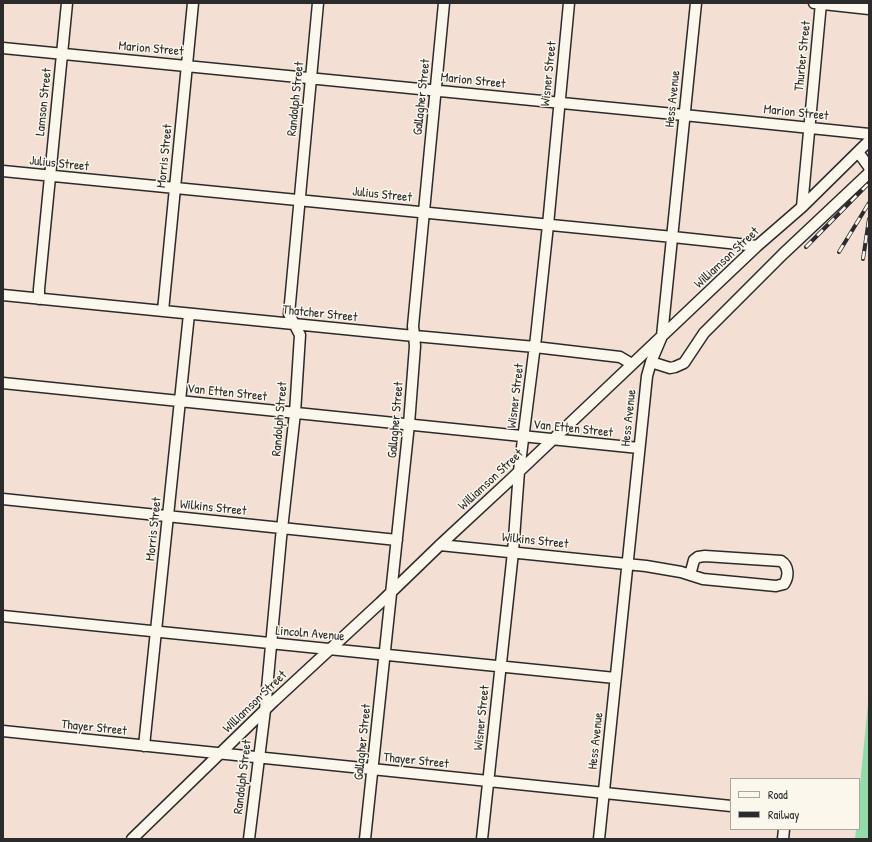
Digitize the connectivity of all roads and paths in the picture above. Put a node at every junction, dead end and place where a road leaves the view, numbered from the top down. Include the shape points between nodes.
1 (67, 3) edge
2 (193, 3) edge
3 (318, 3) edge
4 (444, 3) edge
5 (569, 3) edge
6 (696, 3) edge
7 (819, 3) edge
8 (869, 8) edge
9 (3, 48) edge
10 (62, 54) junction
11 (187, 65) junction
12 (311, 78) junction
13 (435, 90) junction
14 (560, 103) junction
15 (684, 114) junction
16 (808, 128) junction
17 (869, 134) edge
18 (869, 141) edge
19 (858, 152) junction
20 (869, 167) edge
21 (3, 171) edge
22 (869, 172) edge
23 (50, 176) junction
24 (175, 188) junction
25 (299, 200) junction
26 (802, 207) junction
27 (423, 213) junction
28 (548, 225) junction
29 (672, 236) junction
30 (757, 246) junction
31 (3, 295) edge
32 (39, 299) junction
33 (163, 311) junction
34 (189, 314) junction
35 (295, 324) junction
36 (415, 336) junction
37 (662, 336) junction
38 (535, 347) junction
39 (651, 362) junction
40 (632, 364) junction
41 (3, 383) edge
42 (180, 401) junction
43 (295, 413) junction
44 (409, 424) junction
45 (524, 437) junction
46 (554, 439) junction
47 (639, 448) junction
48 (520, 471) junction
49 (3, 499) edge
50 (168, 516) junction
51 (282, 528) junction
52 (397, 540) junction
53 (440, 545) junction
54 (512, 552) junction
55 (627, 564) junction
56 (690, 575) junction
57 (392, 591) junction
58 (3, 616) edge
59 (155, 631) junction
60 (270, 644) junction
61 (330, 648) junction
62 (385, 655) junction
63 (501, 666) junction
64 (615, 678) junction
65 (265, 710) junction
66 (3, 731) edge
67 (144, 746) junction
68 (220, 753) junction
69 (258, 758) junction
70 (374, 770) junction
71 (489, 781) junction
72 (604, 793) junction
73 (730, 806) edge
74 (132, 839) edge
75 (249, 839) edge
76 (365, 839) edge
77 (482, 839) edge
78 (599, 839) edge

1 - 10 street, Lamson Street
2 - 11 street, Morris Street
3 - 12 street, Randolph Street
4 - 13 street, Gallagher Street
5 - 14 street, Wisner Street
6 - 15 street, Hess Avenue
7 - 8 street
7 - 16 street, Thurber Street
9 - 10 street, Marion Street
10 - 11 street, Marion Street
10 - 23 street, Lamson Street
11 - 12 street, Marion Street
11 - 24 street, Morris Street
12 - 13 street, Marion Street
12 - 25 street, Randolph Street
13 - 14 street, Marion Street
13 - 27 street, Gallagher Street
14 - 15 street, Marion Street
14 - 28 street, Wisner Street
15 - 16 street, Marion Street
15 - 29 street, Hess Avenue
16 - 17 street, Marion Street
16 - 26 street, Thurber Street
18 - 19 street, Williamson Street
19 - 20 street
19 - 26 street, Williamson Street
21 - 23 street, Julius Street
22 - 39 street via 704,333 684,362 670,368
23 - 24 street, Julius Street
23 - 32 street, Lamson Street
24 - 25 street, Julius Street
24 - 33 street, Morris Street
25 - 27 street, Julius Street
25 - 35 street, Randolph Street via 289,314
26 - 30 street, Williamson Street
27 - 28 street, Julius Street
27 - 36 street, Gallagher Street
28 - 29 street, Julius Street
28 - 38 street, Wisner Street
29 - 30 street, Julius Street
29 - 37 street, Hess Avenue
30 - 37 street, Williamson Street
31 - 32 street, Thatcher Street
32 - 33 street, Thatcher Street
33 - 34 street, Thatcher Street
34 - 35 street, Thatcher Street
34 - 42 street, Morris Street
35 - 36 street, Thatcher Street
35 - 43 street, Randolph Street via 300,335
36 - 38 street, Thatcher Street
36 - 44 street, Gallagher Street
37 - 39 street, Hess Avenue
37 - 40 street, Williamson Street
38 - 40 street, Thatcher Street via 620,357
38 - 45 street, Wisner Street
39 - 47 street, Hess Avenue via 647,376
40 - 46 street, Williamson Street
41 - 42 street, Van Etten Street
42 - 43 street, Van Etten Street
42 - 50 street, Morris Street
43 - 44 street, Van Etten Street
43 - 51 street, Randolph Street
44 - 45 street, Van Etten Street
44 - 52 street, Gallagher Street
45 - 46 street, Van Etten Street
45 - 48 street, Wisner Street
46 - 47 street, Van Etten Street
46 - 48 street, Williamson Street
47 - 55 street, Hess Avenue
48 - 53 street, Williamson Street
48 - 54 street, Wisner Street
49 - 50 street, Wilkins Street
50 - 51 street, Wilkins Street
50 - 59 street, Morris Street
51 - 52 street, Wilkins Street
51 - 60 street, Randolph Street
52 - 57 street, Gallagher Street
53 - 54 street, Wilkins Street
53 - 57 street, Williamson Street
54 - 55 street, Wilkins Street
54 - 63 street, Wisner Street
55 - 56 street, Wilkins Street
55 - 64 street, Hess Avenue
56 - 56 street, Wilkins Street via 703,579 776,586 784,584 788,575 787,567 781,561 705,556 694,560
57 - 61 street, Williamson Street
57 - 62 street, Gallagher Street
58 - 59 street, Lincoln Avenue
59 - 60 street, Lincoln Avenue
59 - 67 street, Morris Street
60 - 61 street, Lincoln Avenue
60 - 65 street, Randolph Street
61 - 62 street, Lincoln Avenue
61 - 65 street, Williamson Street
62 - 63 street, Lincoln Avenue
62 - 70 street, Gallagher Street
63 - 64 street, Lincoln Avenue
63 - 71 street, Wisner Street
64 - 72 street, Hess Avenue
65 - 68 street, Williamson Street
65 - 69 street, Randolph Street
66 - 67 street, Thayer Street
67 - 68 street, Thayer Street
68 - 69 street, Thayer Street
68 - 74 street, Williamson Street
69 - 70 street, Thayer Street
69 - 75 street, Randolph Street
70 - 71 street, Thayer Street
70 - 76 street, Gallagher Street
71 - 72 street, Thayer Street
71 - 77 street, Wisner Street
72 - 73 street, Thayer Street
72 - 78 street, Hess Avenue

